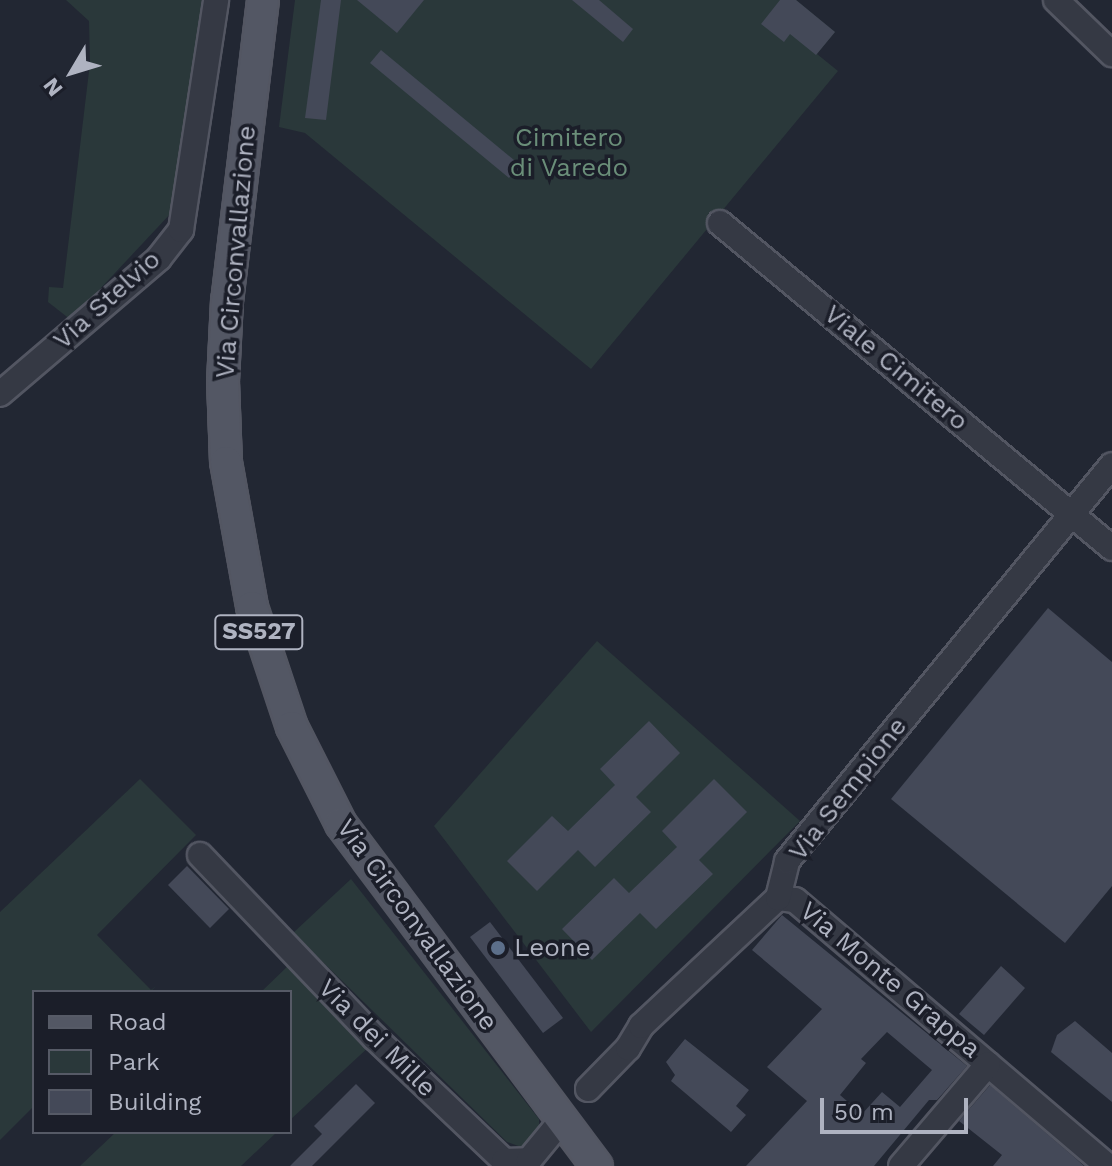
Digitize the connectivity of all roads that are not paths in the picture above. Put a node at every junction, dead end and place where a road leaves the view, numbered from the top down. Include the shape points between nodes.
1 (216, 0) edge
2 (263, 0) edge
3 (1056, 0) edge
4 (1112, 54) edge
5 (720, 223) dead end
6 (0, 394) edge
7 (1112, 465) edge
8 (1071, 513) junction
9 (1112, 548) edge
10 (200, 855) dead end
11 (778, 898) junction
12 (988, 1064) junction
13 (588, 1089) dead end
14 (562, 1120) junction
15 (597, 1166) edge
16 (901, 1166) edge
17 (1108, 1166) edge

1 - 6 street, Via Stelvio via 181,230 159,258
2 - 14 main road, Via Circonvallazione / SS527 via 227,300 223,381 226,462 252,607 292,727 341,824
3 - 4 street
5 - 8 street, Viale Cimitero
7 - 8 street, Via Sempione
8 - 9 street, Viale Cimitero
8 - 11 street, Via Sempione via 787,861
10 - 14 street, Via dei Mille via 374,1037 504,1161 529,1160
11 - 12 street, Via Monte Grappa via 795,900
11 - 13 street via 641,1026 628,1048
12 - 16 street
12 - 17 street, Via Monte Grappa
14 - 15 main road, Via Circonvallazione / SS527

